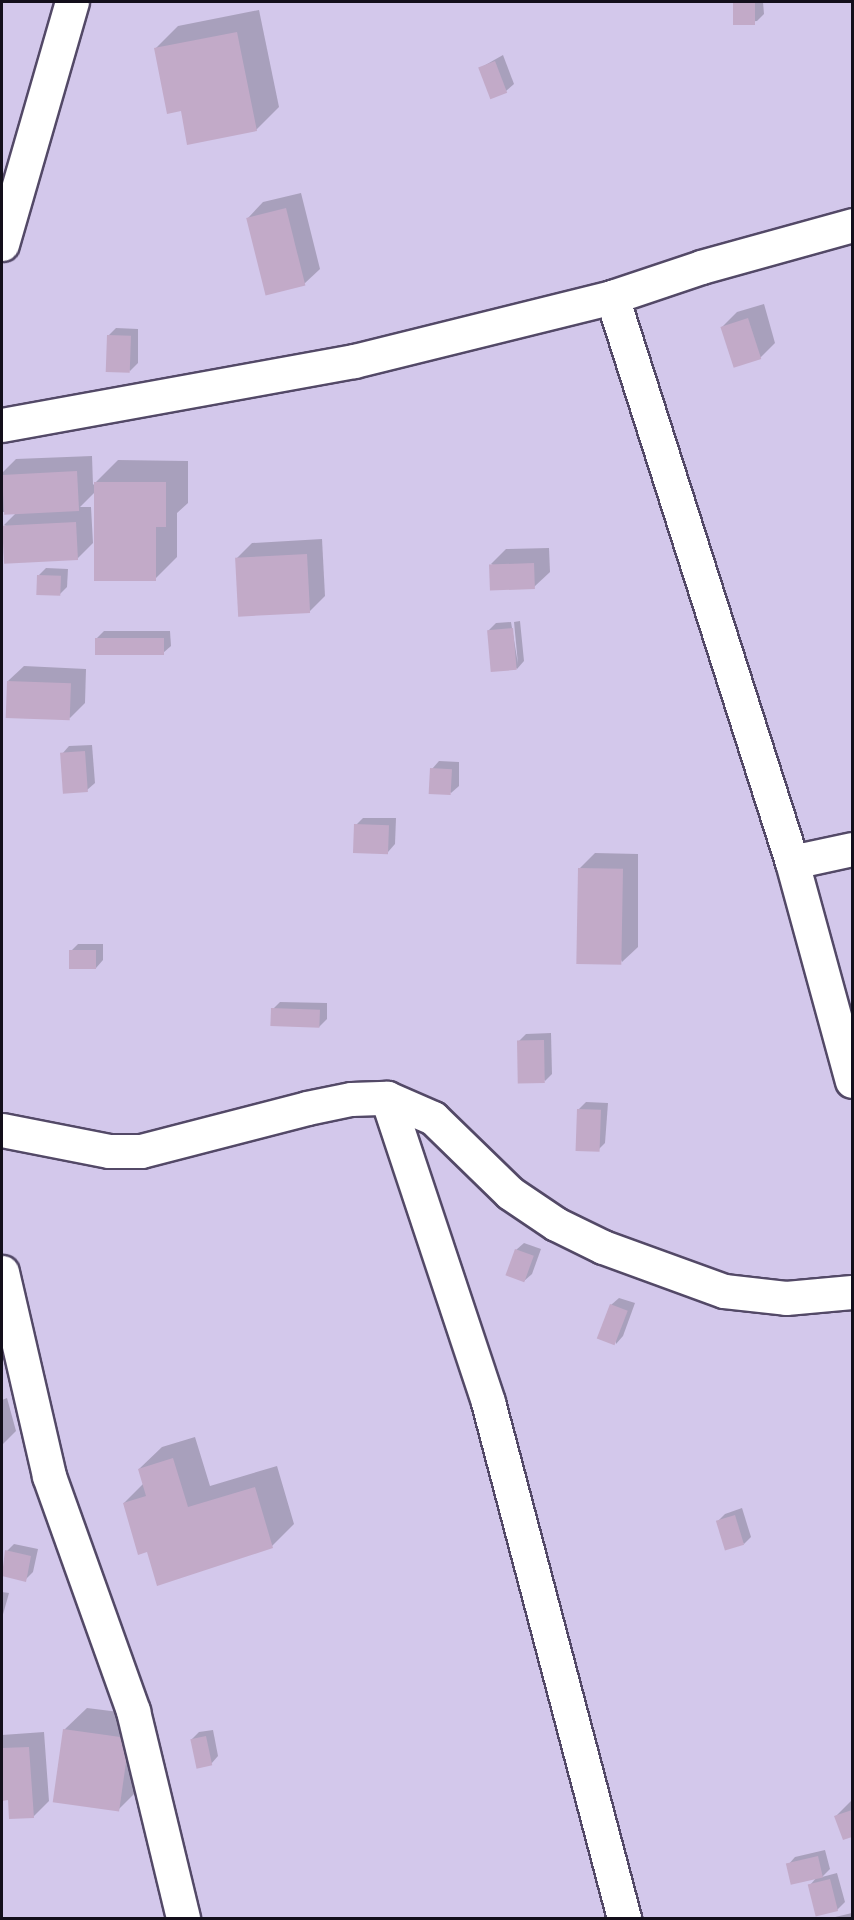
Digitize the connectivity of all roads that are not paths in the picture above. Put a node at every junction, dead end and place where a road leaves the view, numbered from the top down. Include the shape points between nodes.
1 (72, 2) edge
2 (852, 225) edge
3 (2, 244) edge
4 (612, 297) junction
5 (2, 425) edge
6 (852, 849) edge
7 (792, 862) junction
8 (852, 1081) edge
9 (387, 1098) junction
10 (2, 1131) edge
11 (2, 1272) edge
12 (852, 1292) edge
13 (183, 1918) edge
14 (624, 1918) edge

1 - 3 street
2 - 4 street
4 - 5 street via 354,361
4 - 7 street
6 - 7 street
7 - 8 street
9 - 10 street via 351,1099 307,1108 141,1151 109,1151
9 - 12 street via 433,1118 510,1193 556,1224 603,1247 724,1291 786,1298
9 - 14 street via 488,1402
11 - 13 street via 49,1476 133,1711

